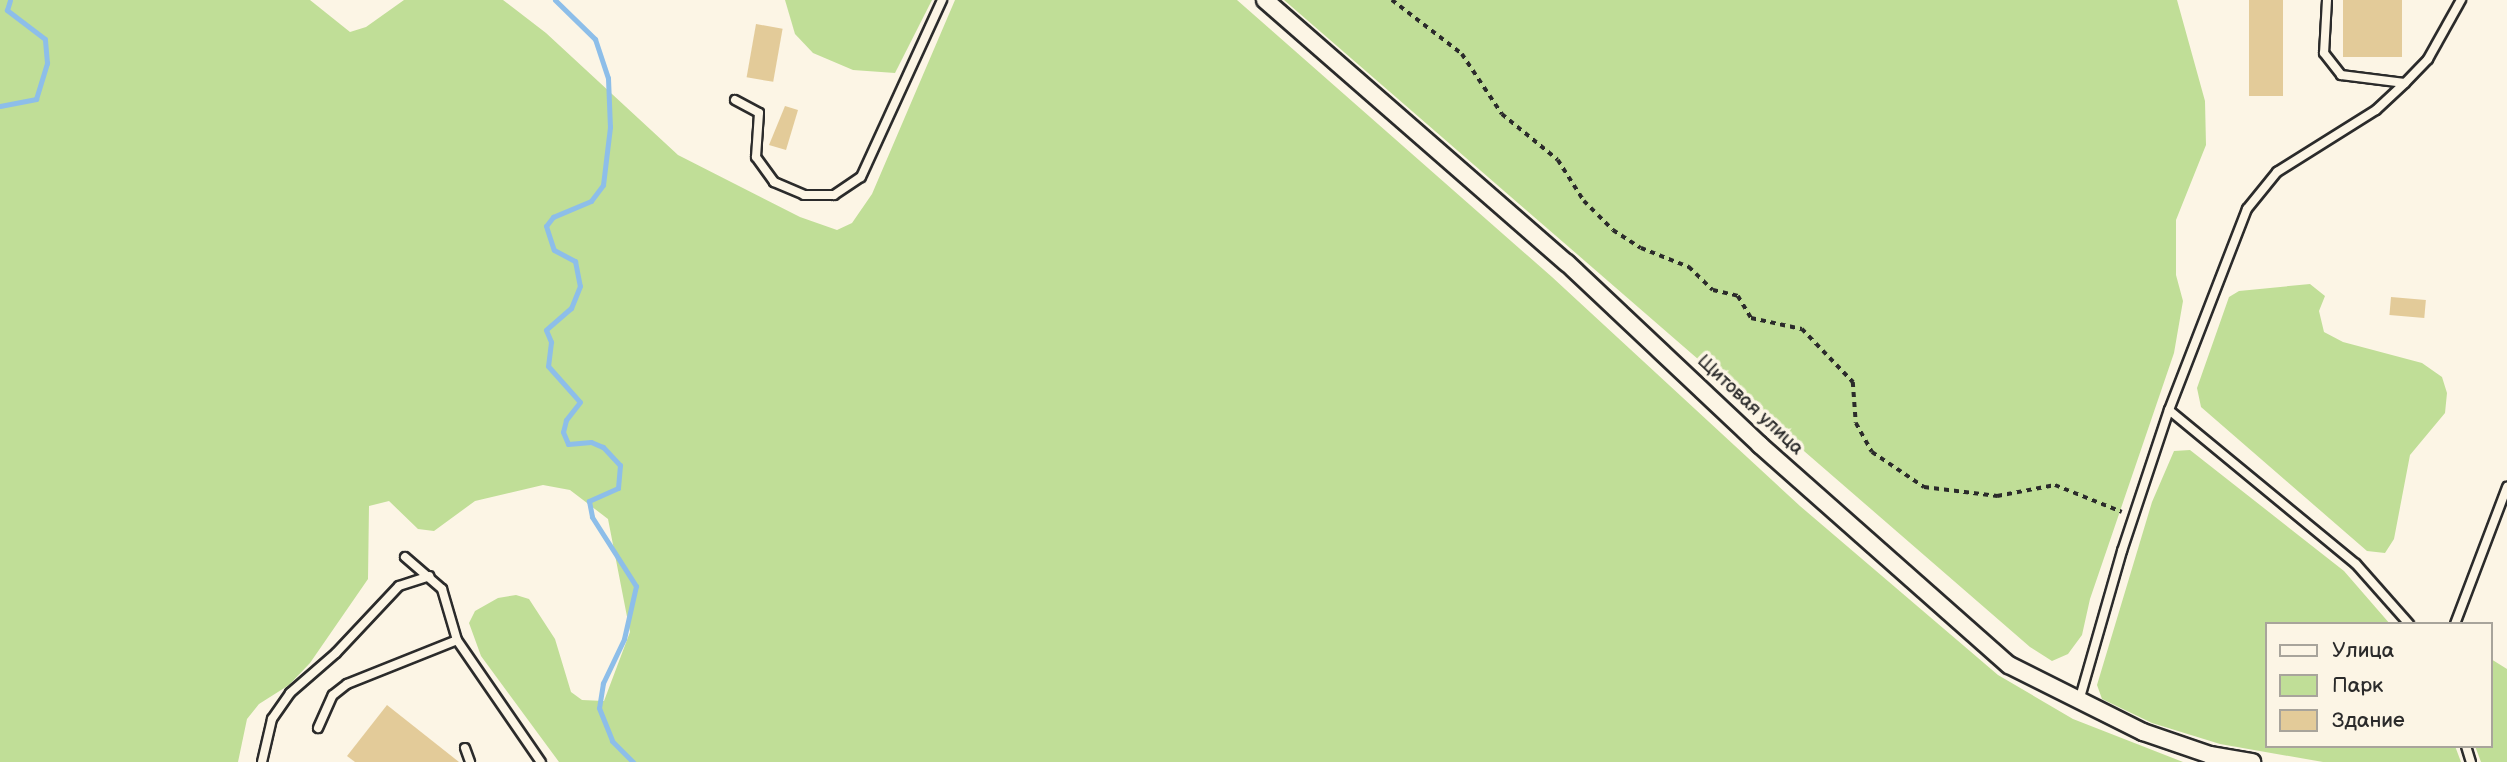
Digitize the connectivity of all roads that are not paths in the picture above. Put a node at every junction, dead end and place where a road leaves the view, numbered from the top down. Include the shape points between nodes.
1 (942, 0) edge
2 (1265, 0) edge
3 (2327, 0) edge
4 (2461, 0) edge
5 (2404, 83) junction
6 (734, 100) dead end
7 (2169, 410) junction
8 (2507, 487) edge
9 (405, 556) dead end
10 (429, 576) junction
11 (2407, 622) edge
12 (2456, 622) edge
13 (457, 640) junction
14 (2079, 702) junction
15 (318, 728) dead end
16 (465, 748) dead end
17 (2215, 758) edge
18 (262, 762) edge
19 (470, 762) edge
20 (541, 762) edge
21 (2252, 762) edge

1 - 6 lane via 861,177 834,195 804,195 774,182 756,157 759,113
2 - 14 street, Щитовая улица via 1567,264 1760,445 2009,664
3 - 5 lane via 2324,53 2341,75
4 - 5 lane via 2428,59
5 - 7 lane via 2376,110 2277,172 2248,209
7 - 11 lane via 2356,564
7 - 14 lane
8 - 12 lane
9 - 10 lane
10 - 13 lane via 451,610
10 - 18 lane via 399,586 354,636 290,693 272,719
13 - 15 lane via 347,684 333,695
13 - 20 lane
14 - 17 street, Щитовая улица
16 - 19 lane
17 - 21 street, Щитовая улица

